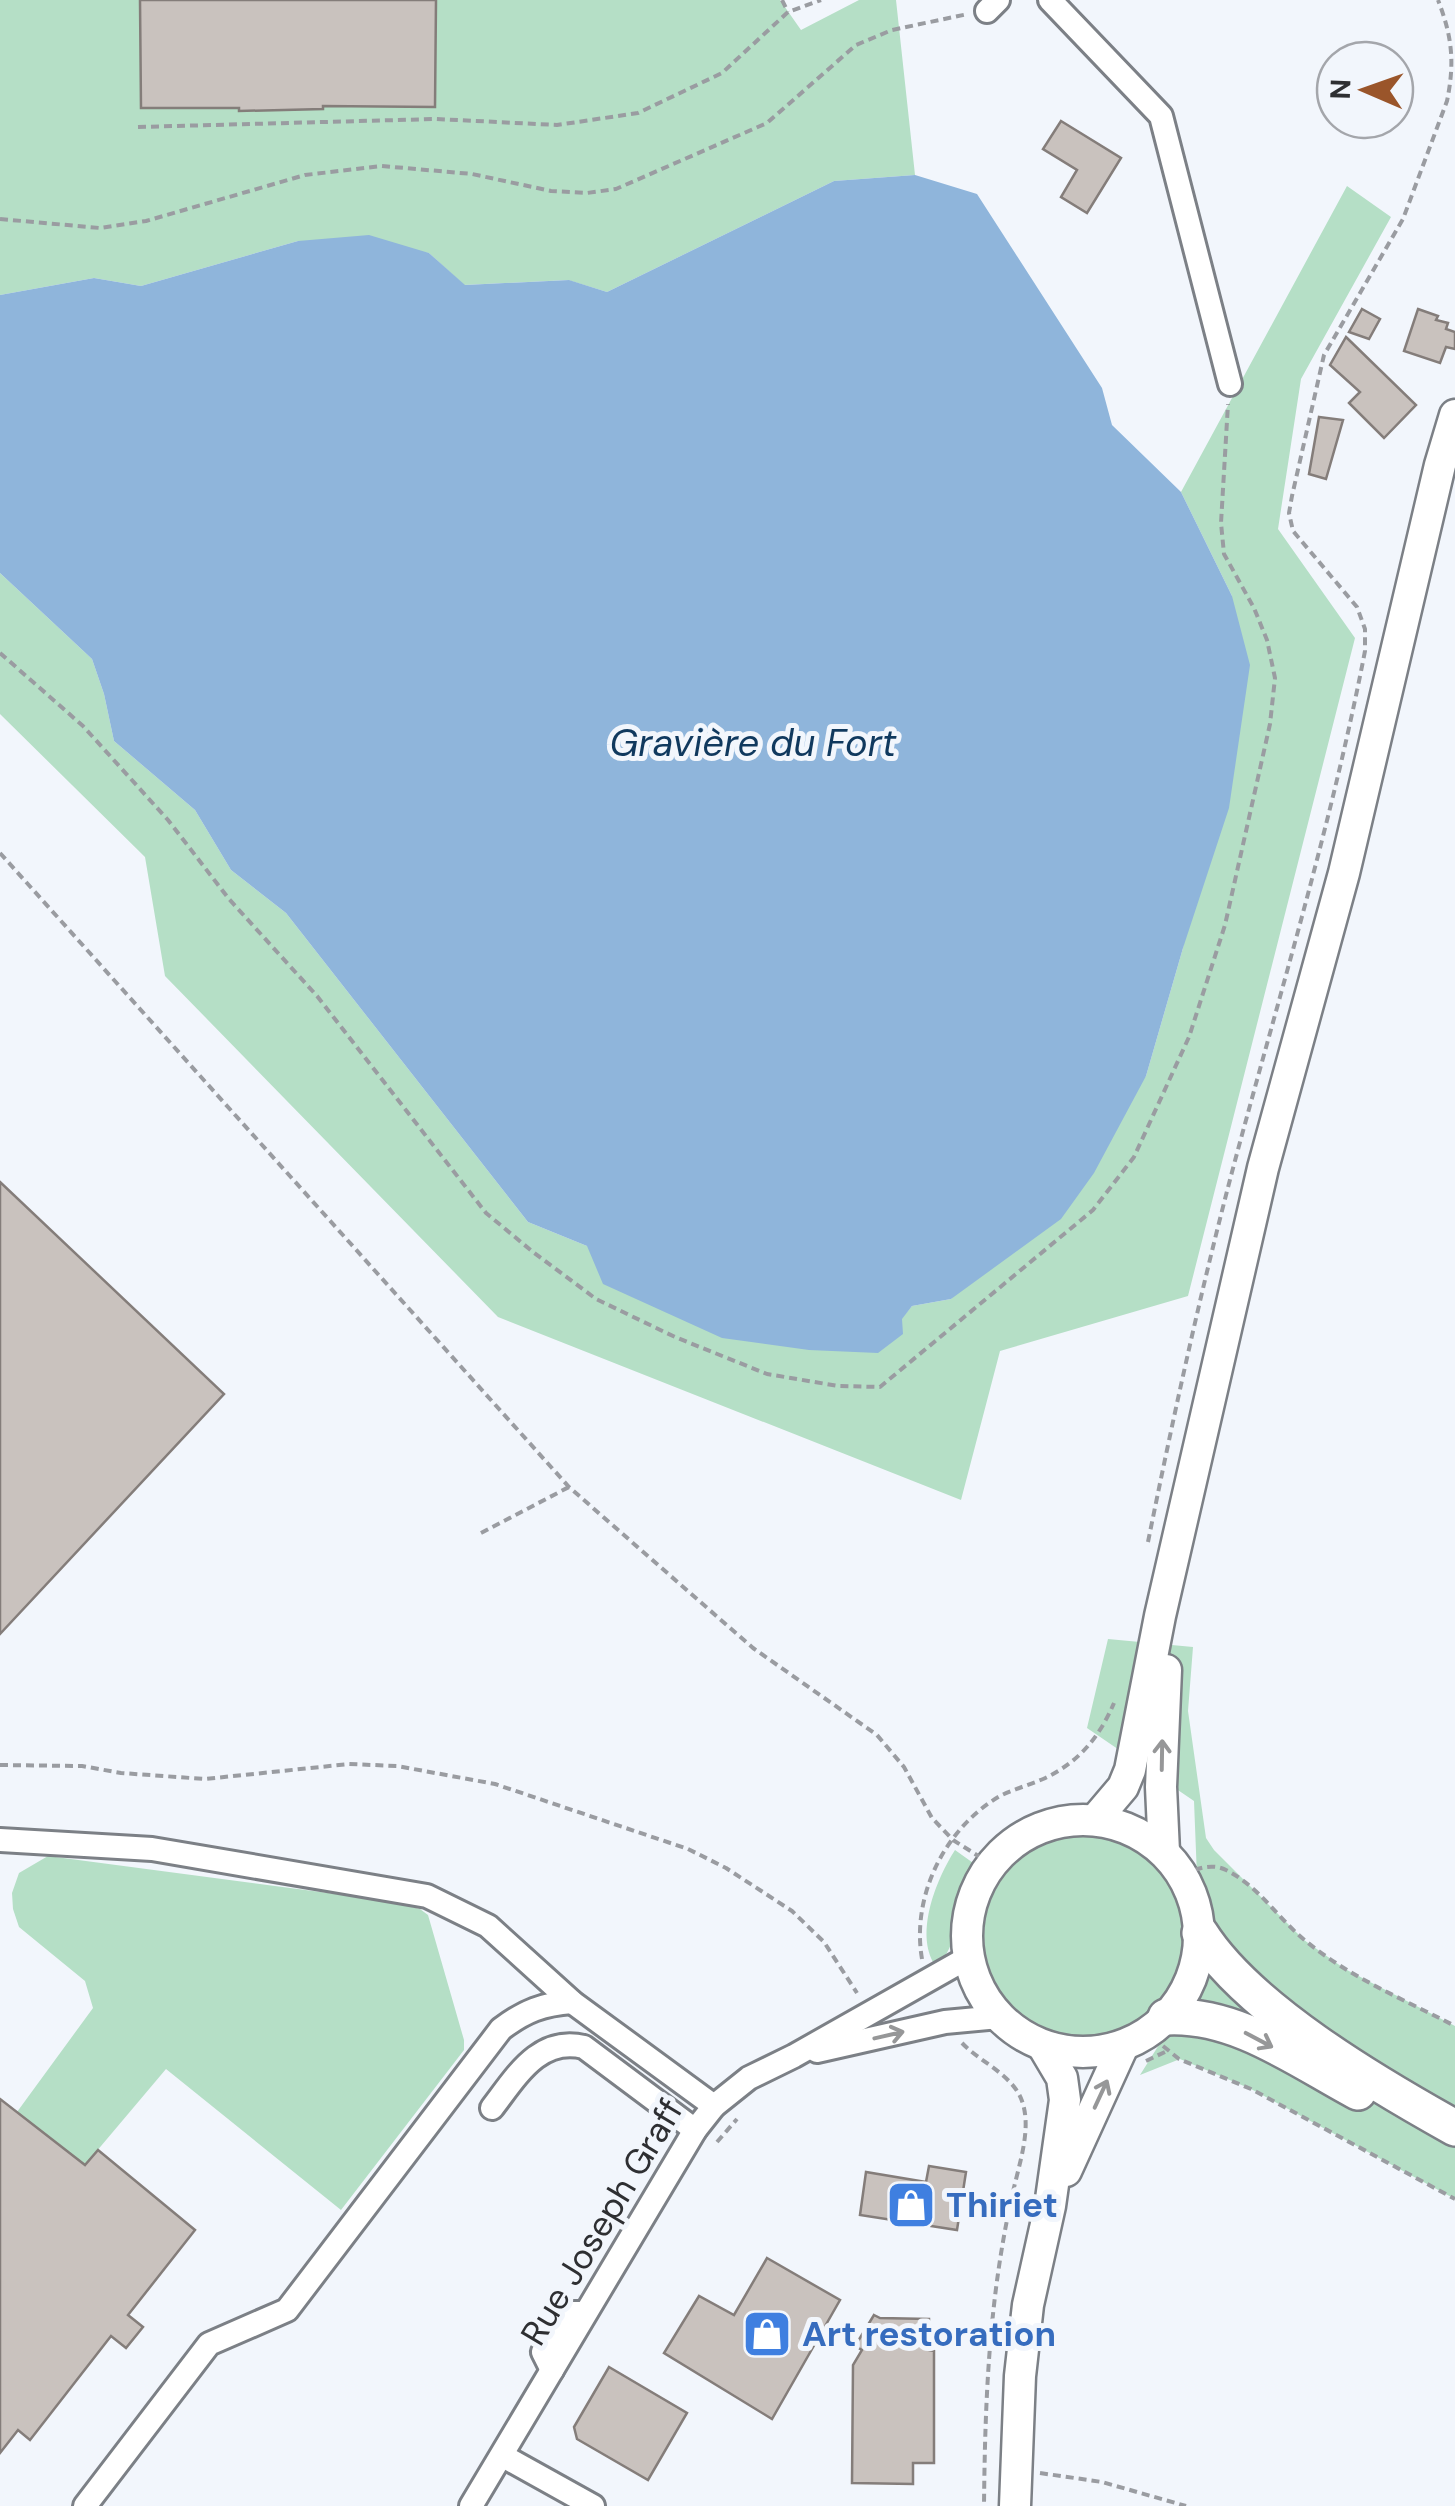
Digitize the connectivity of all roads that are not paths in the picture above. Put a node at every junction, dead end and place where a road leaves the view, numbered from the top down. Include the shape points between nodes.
1 (1050, 0) edge
2 (1230, 384) road end
3 (1455, 416) edge
4 (1182, 1524) junction
5 (1096, 1820) junction
6 (0, 1840) edge
7 (1173, 1864) junction
8 (1200, 1933) junction
9 (969, 1957) junction
10 (572, 2002) junction
11 (1000, 2017) junction
12 (1168, 2034) junction
13 (1043, 2046) junction
14 (1123, 2046) junction
15 (794, 2056) junction
16 (714, 2106) junction
17 (492, 2108) dead end
18 (1455, 2128) edge
19 (695, 2130) junction
20 (1455, 2144) edge
21 (1050, 2206) junction
22 (503, 2456) junction
23 (85, 2506) edge
24 (472, 2506) edge
25 (593, 2506) edge
26 (1015, 2506) edge

1 - 2 street via 1161,116
3 - 4 main road via 1344,874 1264,1168
4 - 5 main road via 1130,1770
7 -> 4 main road via 1163,1720
5 - 7 main road via 1132,1831
5 - 9 main road via 1038,1829 991,1864 970,1908
6 - 10 street via 152,1849 427,1896 488,1926
7 - 8 main road via 1195,1903
8 - 12 main road via 1196,1964
8 - 18 highway via 1216,1958 1263,2002
9 - 11 main road via 980,1990
9 - 15 street, Rue Joseph Graff
10 - 16 street
10 - 23 street via 543,2004 501,2029 287,2310 209,2344
11 - 13 main road
15 -> 11 street, Rue Joseph Graff via 945,2022
12 - 14 main road via 1147,2034
12 -> 20 highway via 1191,2016 1237,2028
13 - 14 main road via 1070,2052
13 - 21 main road via 1062,2078 1065,2100
21 -> 14 main road
15 - 16 street, Rue Joseph Graff via 749,2078
16 - 19 street, Rue Joseph Graff
17 - 19 street via 529,2060 570,2044 584,2047
19 - 22 street, Rue Joseph Graff
21 - 26 main road via 1028,2306
22 - 24 street, Rue Joseph Graff
22 - 25 street

